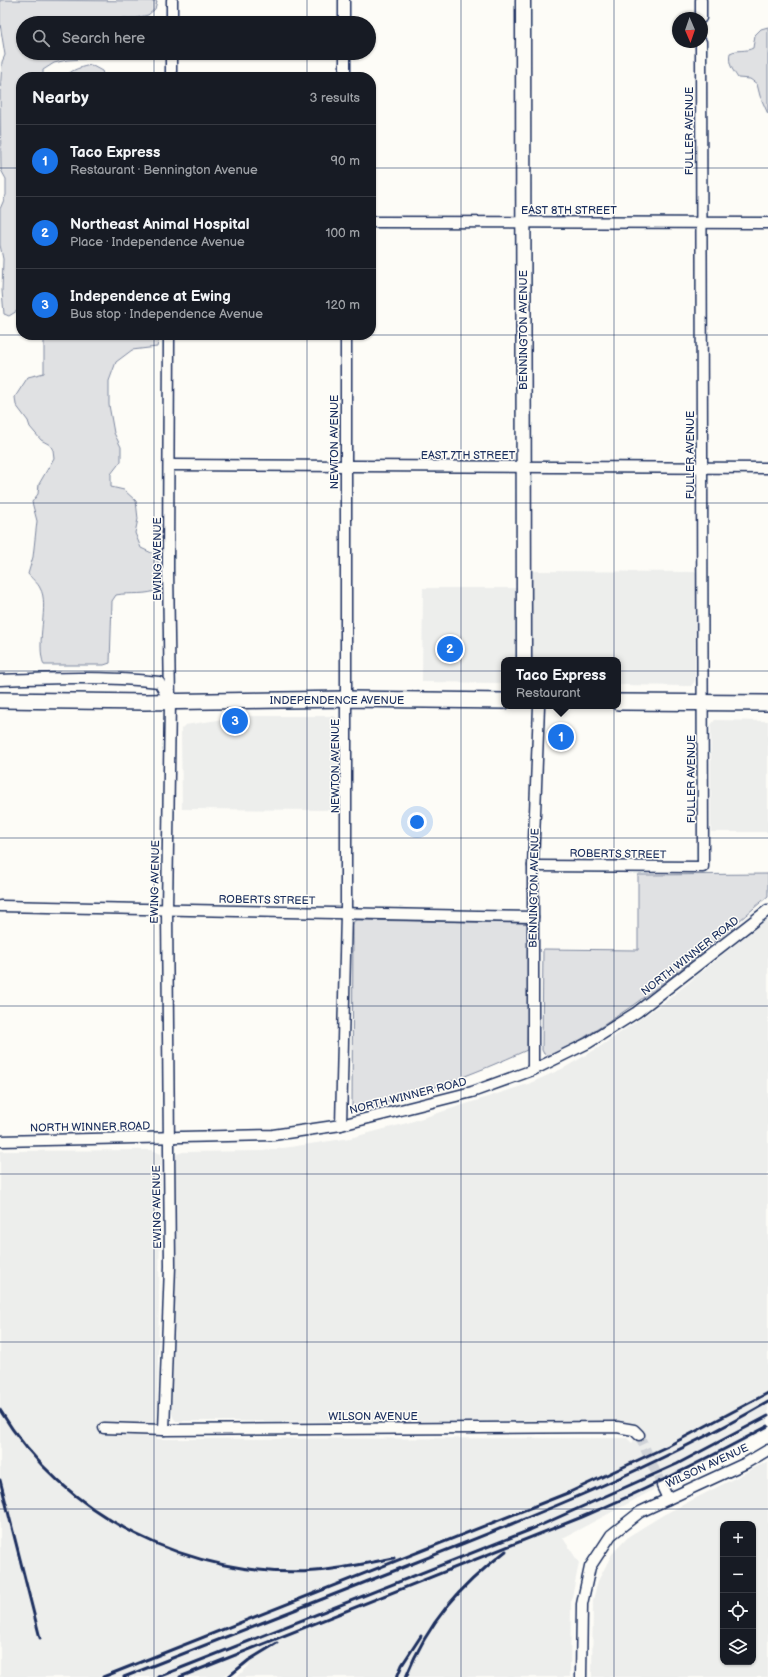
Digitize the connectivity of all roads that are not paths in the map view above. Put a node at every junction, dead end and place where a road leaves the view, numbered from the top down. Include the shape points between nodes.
1 (172, 0) edge
2 (344, 0) edge
3 (523, 0) edge
4 (701, 0) edge
5 (701, 12) edge
6 (172, 16) edge
7 (344, 16) edge
8 (701, 48) edge
9 (171, 60) edge
10 (345, 60) edge
11 (171, 72) edge
12 (345, 72) edge
13 (376, 222) edge
14 (523, 222) junction
15 (702, 222) junction
16 (768, 223) edge
17 (169, 340) edge
18 (346, 340) edge
19 (169, 465) junction
20 (346, 466) junction
21 (524, 467) junction
22 (702, 468) junction
23 (768, 468) edge
24 (524, 657) edge
25 (0, 680) edge
26 (347, 698) junction
27 (0, 700) edge
28 (501, 701) edge
29 (170, 702) junction
30 (621, 702) edge
31 (703, 702) junction
32 (768, 703) edge
33 (539, 709) edge
34 (533, 866) junction
35 (702, 867) joint
36 (0, 906) edge
37 (167, 910) junction
38 (768, 910) edge
39 (346, 913) junction
40 (533, 917) junction
41 (534, 1070) junction
42 (341, 1125) junction
43 (168, 1138) junction
44 (0, 1141) edge
45 (104, 1428) dead end
46 (164, 1430) junction
47 (639, 1435) tunnel mouth
48 (768, 1450) edge
49 (662, 1486) tunnel mouth
50 (668, 1499) junction
51 (581, 1677) edge

1 - 6 street
2 - 7 street
3 - 14 street, BENNINGTON AVENUE
4 - 5 street
8 - 15 street, FULLER AVENUE
9 - 11 street
10 - 12 street
13 - 14 street, EAST 8TH STREET
14 - 15 street, EAST 8TH STREET
14 - 21 street, BENNINGTON AVENUE
15 - 16 street, EAST 8TH STREET
15 - 22 street, FULLER AVENUE
17 - 19 street, EWING AVENUE
18 - 20 street, NEWTON AVENUE
19 - 20 street, EAST 7TH STREET
19 - 29 street, EWING AVENUE
20 - 21 street, EAST 7TH STREET
20 - 26 street, NEWTON AVENUE
21 - 22 street, EAST 7TH STREET
21 - 24 street, BENNINGTON AVENUE
22 - 23 street, EAST 7TH STREET
22 - 31 street, FULLER AVENUE
25 - 29 street via 128,678 159,682
26 - 28 main road, INDEPENDENCE AVENUE
26 - 29 main road, INDEPENDENCE AVENUE
26 - 39 street, NEWTON AVENUE
27 - 29 main road, INDEPENDENCE AVENUE
29 - 37 street, EWING AVENUE
30 - 31 main road
31 - 32 main road
31 - 35 street, FULLER AVENUE
33 - 34 street, BENNINGTON AVENUE
34 - 35 street, ROBERTS STREET
34 - 40 street, BENNINGTON AVENUE
36 - 37 street, ROBERTS STREET
37 - 39 street, ROBERTS STREET
37 - 43 street, EWING AVENUE
38 - 41 street, NORTH WINNER ROAD via 637,1012 588,1043
39 - 40 street, ROBERTS STREET
39 - 42 street, NEWTON AVENUE
40 - 41 street, BENNINGTON AVENUE
41 - 42 street, NORTH WINNER ROAD via 472,1092
42 - 43 street, NORTH WINNER ROAD via 273,1135
43 - 44 street, NORTH WINNER ROAD
43 - 46 street, EWING AVENUE via 170,1266
45 - 46 street, WILSON AVENUE
46 - 47 street, WILSON AVENUE via 617,1427 634,1430
48 - 50 street, WILSON AVENUE
49 - 50 street, WILSON AVENUE
50 - 51 street via 640,1512 611,1535 590,1567 582,1604

